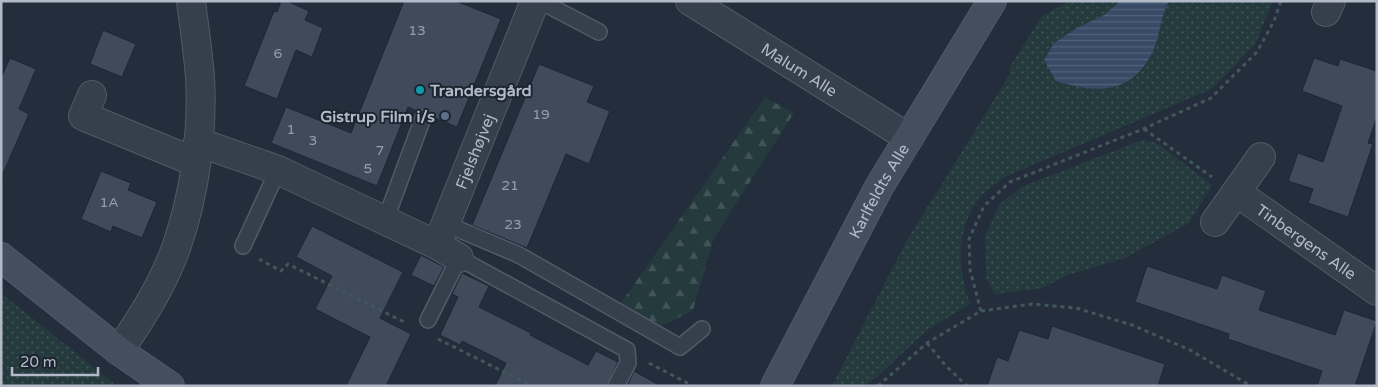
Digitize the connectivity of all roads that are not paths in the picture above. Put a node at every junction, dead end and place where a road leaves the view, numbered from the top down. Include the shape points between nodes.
1 (191, 1) edge
2 (535, 1) edge
3 (540, 1) edge
4 (690, 1) edge
5 (992, 1) edge
6 (599, 32) dead end
7 (92, 95) dead end
8 (423, 118) dead end
9 (909, 138) junction
10 (197, 152) junction
11 (1261, 157) dead end
12 (278, 170) junction
13 (1236, 192) junction
14 (385, 221) junction
15 (1215, 222) dead end
16 (447, 243) junction
17 (242, 246) road end
18 (1, 257) edge
19 (1377, 291) edge
20 (428, 320) dead end
21 (702, 329) dead end
22 (119, 352) junction
23 (170, 386) edge
24 (616, 386) edge
25 (775, 386) edge

1 - 10 street via 200,77
2 - 16 street, Fjelshøjvej
3 - 6 lane
4 - 9 street, Malum Alle
5 - 9 street, Karlfeldts Alle
7 - 10 street via 83,116
8 - 14 lane
9 - 25 street, Karlfeldts Alle via 879,187
10 - 12 street
10 - 22 street via 189,204 177,246 154,295
11 - 13 street
12 - 14 street
12 - 17 lane
13 - 15 street
13 - 19 street, Tinbergens Alle
14 - 16 street
16 - 20 lane
16 - 21 lane via 519,255 680,347
16 - 24 lane via 626,350 628,363
18 - 22 street
22 - 23 street

